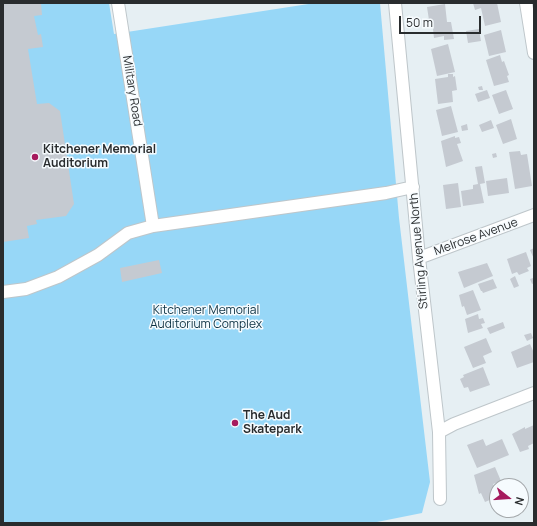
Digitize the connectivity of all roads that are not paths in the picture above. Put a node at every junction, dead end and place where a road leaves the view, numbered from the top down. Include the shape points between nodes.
1 (118, 3) edge
2 (395, 3) edge
3 (526, 3) edge
4 (534, 53) edge
5 (413, 187) junction
6 (534, 215) edge
7 (153, 226) junction
8 (419, 258) junction
9 (3, 292) edge
10 (534, 393) edge
11 (439, 432) junction
12 (440, 499) dead end

1 - 7 street, Military Road
2 - 5 street, Stirling Avenue North
3 - 4 street
5 - 7 street
5 - 8 street, Stirling Avenue North
6 - 8 street, Melrose Avenue
7 - 9 street via 128,233 98,255 58,277 26,289
8 - 11 street, Stirling Avenue North
10 - 11 street
11 - 12 street, Stirling Avenue North

